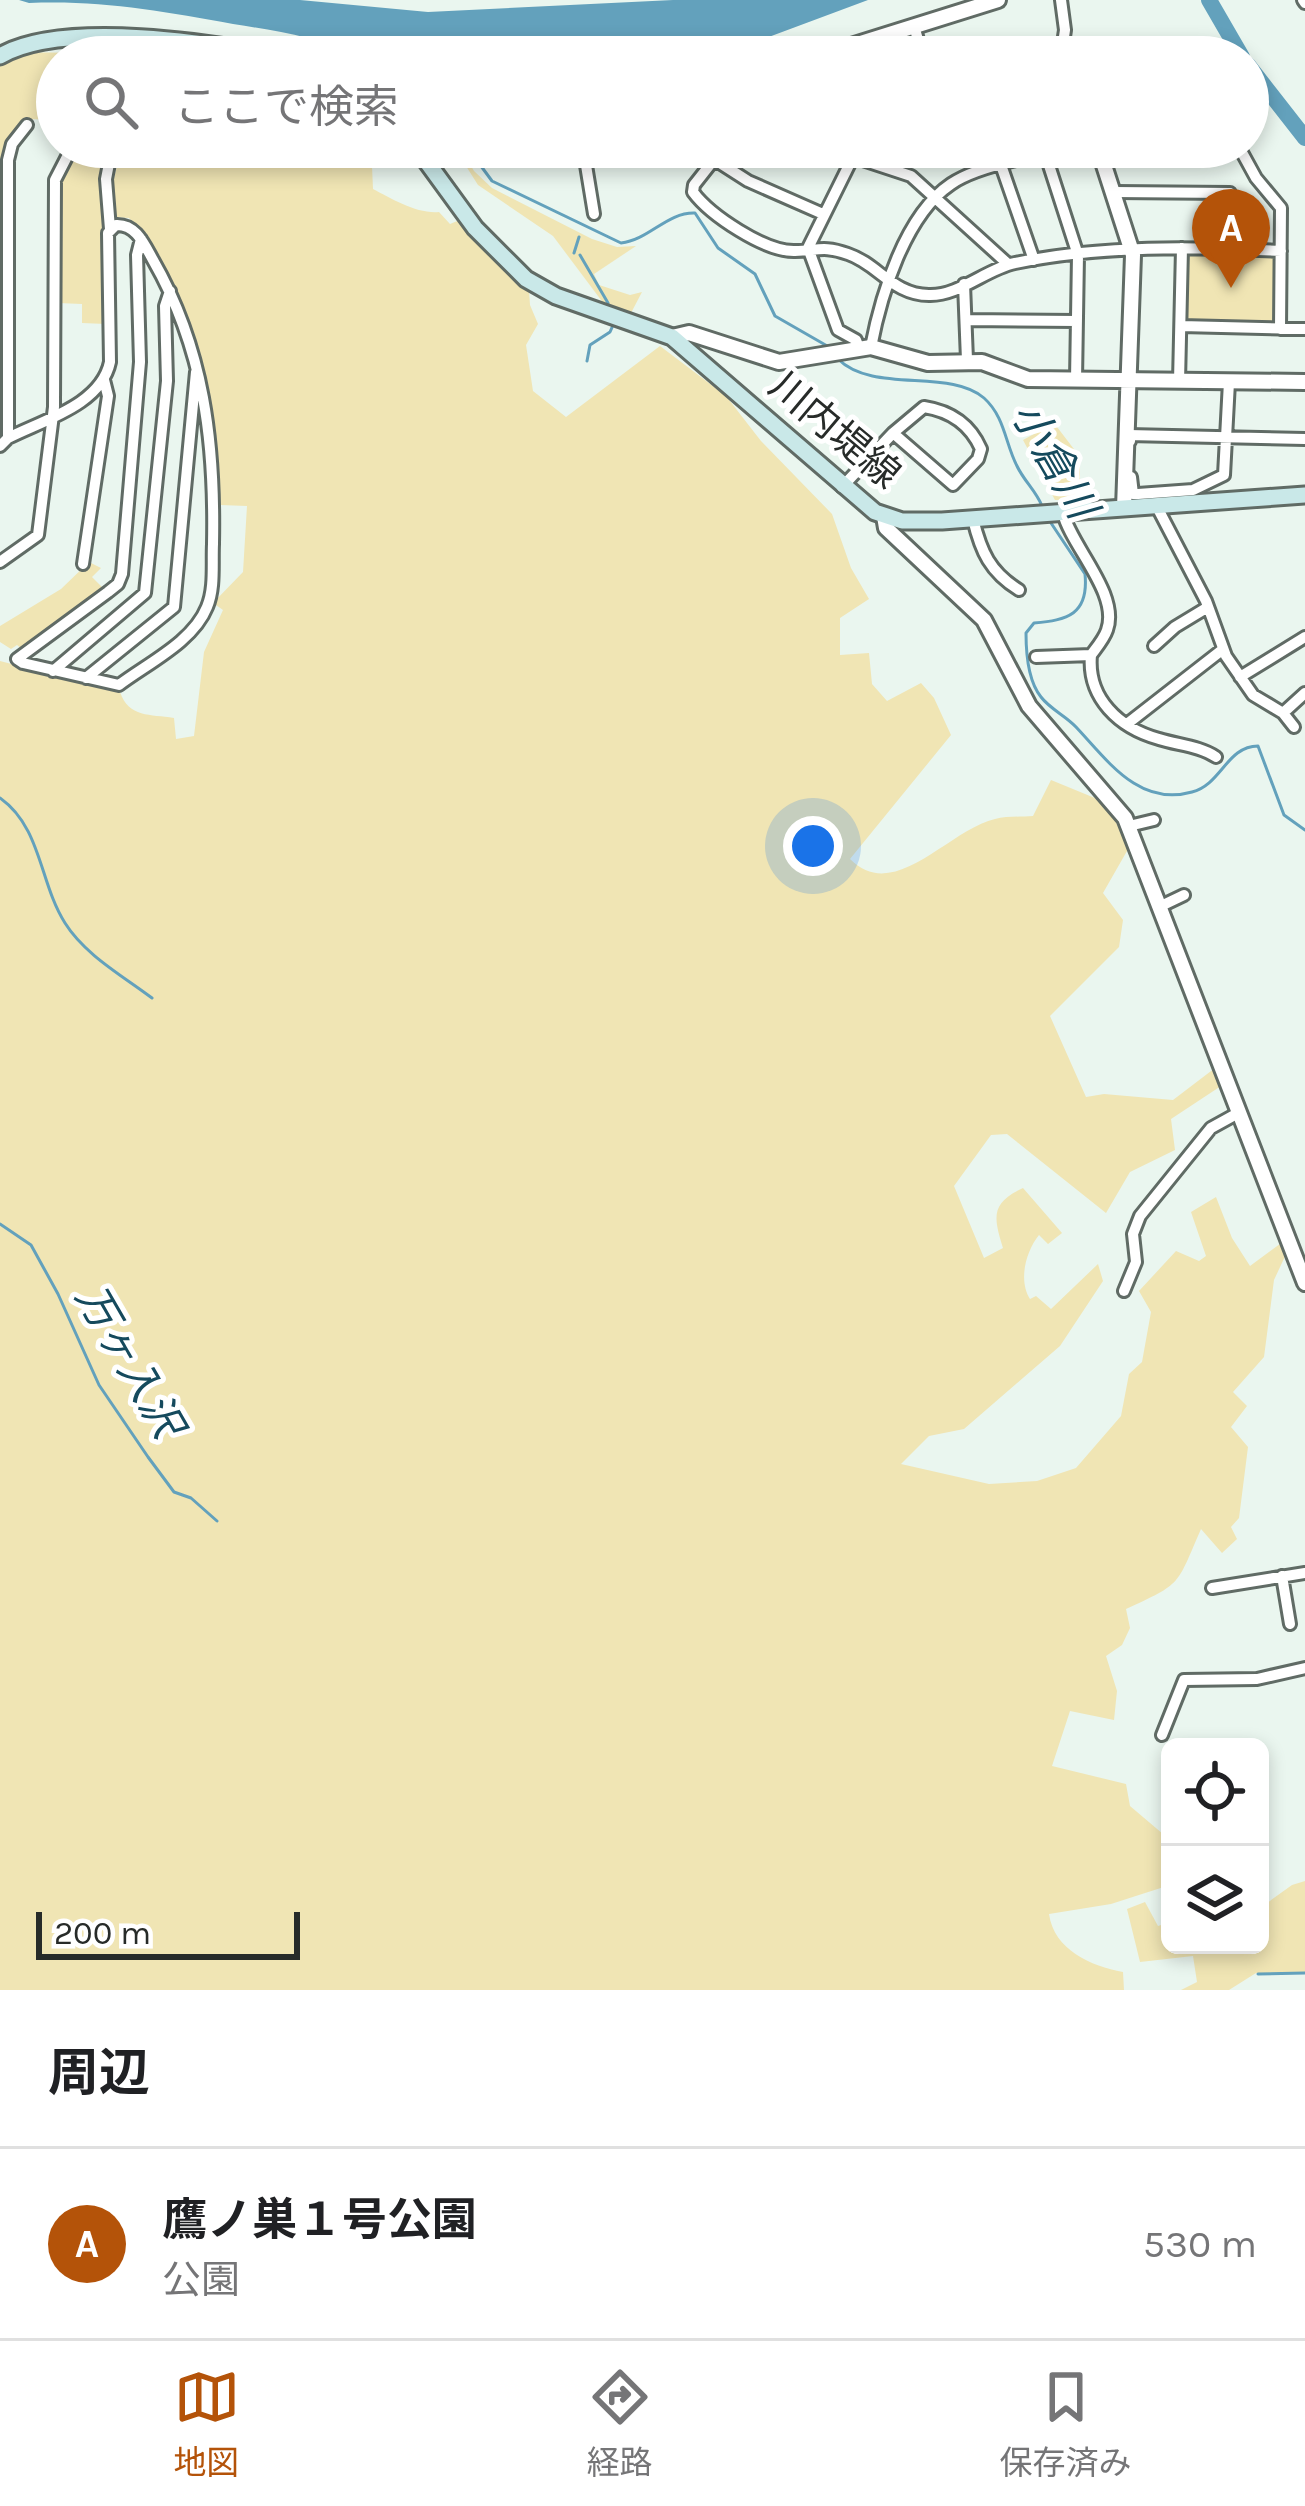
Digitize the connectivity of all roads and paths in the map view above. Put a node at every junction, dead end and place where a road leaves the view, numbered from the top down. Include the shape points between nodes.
1 (998, 0) edge
2 (1061, 0) edge
3 (914, 26) junction
4 (884, 36) edge
5 (917, 36) edge
6 (1064, 36) edge
7 (36, 41) edge
8 (0, 56) edge
9 (27, 124) dead end
10 (63, 168) edge
11 (108, 168) edge
12 (431, 168) edge
13 (586, 168) edge
14 (707, 168) edge
15 (727, 168) edge
16 (847, 168) edge
17 (889, 168) edge
18 (993, 168) edge
19 (1002, 168) edge
20 (1046, 168) edge
21 (1105, 168) edge
22 (1251, 168) edge
23 (1114, 192) junction
24 (936, 197) junction
25 (594, 214) dead end
26 (823, 214) junction
27 (110, 229) junction
28 (141, 239) junction
29 (808, 248) junction
30 (1132, 248) junction
31 (1182, 248) junction
32 (1232, 249) junction
33 (1281, 250) junction
34 (1078, 255) junction
35 (1034, 260) junction
36 (1008, 264) junction
37 (889, 283) junction
38 (964, 284) junction
39 (170, 291) junction
40 (967, 320) junction
41 (1077, 321) junction
42 (1181, 326) junction
43 (1280, 329) junction
44 (1305, 329) edge
45 (672, 338) junction
46 (865, 348) junction
47 (967, 360) junction
48 (197, 368) junction
49 (104, 380) junction
50 (1076, 380) junction
51 (1130, 381) junction
52 (1179, 382) junction
53 (1229, 382) junction
54 (1305, 382) edge
55 (53, 416) junction
56 (893, 433) junction
57 (1128, 435) junction
58 (1228, 438) junction
59 (1305, 439) edge
60 (4, 442) edge
61 (842, 487) junction
62 (1305, 495) edge
63 (1156, 505) junction
64 (1124, 508) junction
65 (1052, 514) junction
66 (884, 516) junction
67 (973, 519) junction
68 (0, 562) edge
69 (83, 563) dead end
70 (1019, 590) dead end
71 (1208, 607) junction
72 (1305, 637) edge
73 (1154, 646) dead end
74 (1222, 650) junction
75 (1091, 655) junction
76 (1036, 657) dead end
77 (53, 671) junction
78 (1240, 676) junction
79 (86, 678) junction
80 (1305, 693) edge
81 (1283, 713) junction
82 (1127, 724) junction
83 (1294, 727) dead end
84 (1216, 757) dead end
85 (1154, 820) dead end
86 (1129, 826) junction
87 (1184, 895) dead end
88 (1161, 906) junction
89 (1240, 1112) junction
90 (1299, 1250) edge
91 (1305, 1283) edge
92 (1124, 1292) dead end
93 (1305, 1573) edge
94 (1282, 1576) junction
95 (1212, 1588) dead end
96 (1290, 1624) dead end
97 (1305, 1668) edge
98 (1162, 1735) dead end

1 - 3 street
2 - 6 street
3 - 4 street
3 - 5 street
7 - 8 main road
9 - 60 street via 8,160
10 - 55 street via 55,185
11 - 27 street
12 - 45 main road, 川内堤線 via 526,280
13 - 25 street
14 - 29 street via 693,189 727,223 792,251
15 - 26 street
16 - 26 street
17 - 24 street
18 - 24 street
19 - 35 street
20 - 34 street
21 - 23 street
22 - 33 street via 1280,206
23 - 30 street
23 - 32 street via 1230,193
24 - 36 street
24 - 37 street via 899,252
26 - 29 street
27 - 28 street via 127,225
27 - 49 street
28 - 39 street
28 - 77 street via 122,574 17,657
29 - 37 street via 853,256
29 - 46 street via 838,330
30 - 31 street
30 - 34 street
30 - 51 street
31 - 32 street
31 - 42 street
32 - 33 street
33 - 43 street
34 - 35 street
34 - 41 street
35 - 36 street
36 - 38 street
37 - 38 street via 927,295
37 - 46 street
38 - 40 street
39 - 48 street
39 - 77 street via 145,593
40 - 41 street
40 - 47 street
41 - 50 street
42 - 43 street
42 - 52 street
43 - 44 street
45 - 46 street via 689,333 772,361
45 - 61 main road, 川内堤線
46 - 47 street via 920,362
47 - 50 street via 1028,379
48 - 79 street via 174,607
48 - 79 street via 214,476 208,604 195,629 119,685
49 - 55 street
49 - 69 street via 109,396
50 - 51 street
51 - 52 street
51 - 57 street
52 - 53 street
53 - 54 street
53 - 58 street
55 - 60 street
55 - 68 street via 38,536
56 - 56 street via 919,408 947,411 975,436 980,455 953,485
56 - 61 street
57 - 58 street
57 - 58 street via 1133,494 1193,490 1221,478
57 - 64 street
58 - 59 street
61 - 66 main road, 川内堤線
62 - 63 main road, 川内堤線
63 - 64 main road, 川内堤線
63 - 71 street
64 - 65 main road, 川内堤線
65 - 67 main road, 川内堤線
65 - 75 street via 1090,563 1110,617
66 - 67 main road, 川内堤線
66 - 86 street via 888,530 983,620 1029,706
67 - 70 street via 992,570
71 - 73 street
71 - 74 street
72 - 78 street
74 - 78 street
74 - 82 street
75 - 76 street
75 - 82 street via 1095,693
77 - 79 street
78 - 81 street via 1252,695
80 - 81 street
81 - 83 street
82 - 84 street
85 - 86 street
86 - 88 street
87 - 88 street
88 - 89 street
89 - 90 street
89 - 92 street via 1211,1128 1140,1216
90 - 91 street
93 - 94 street
94 - 95 street
94 - 96 street
97 - 98 street via 1184,1680

